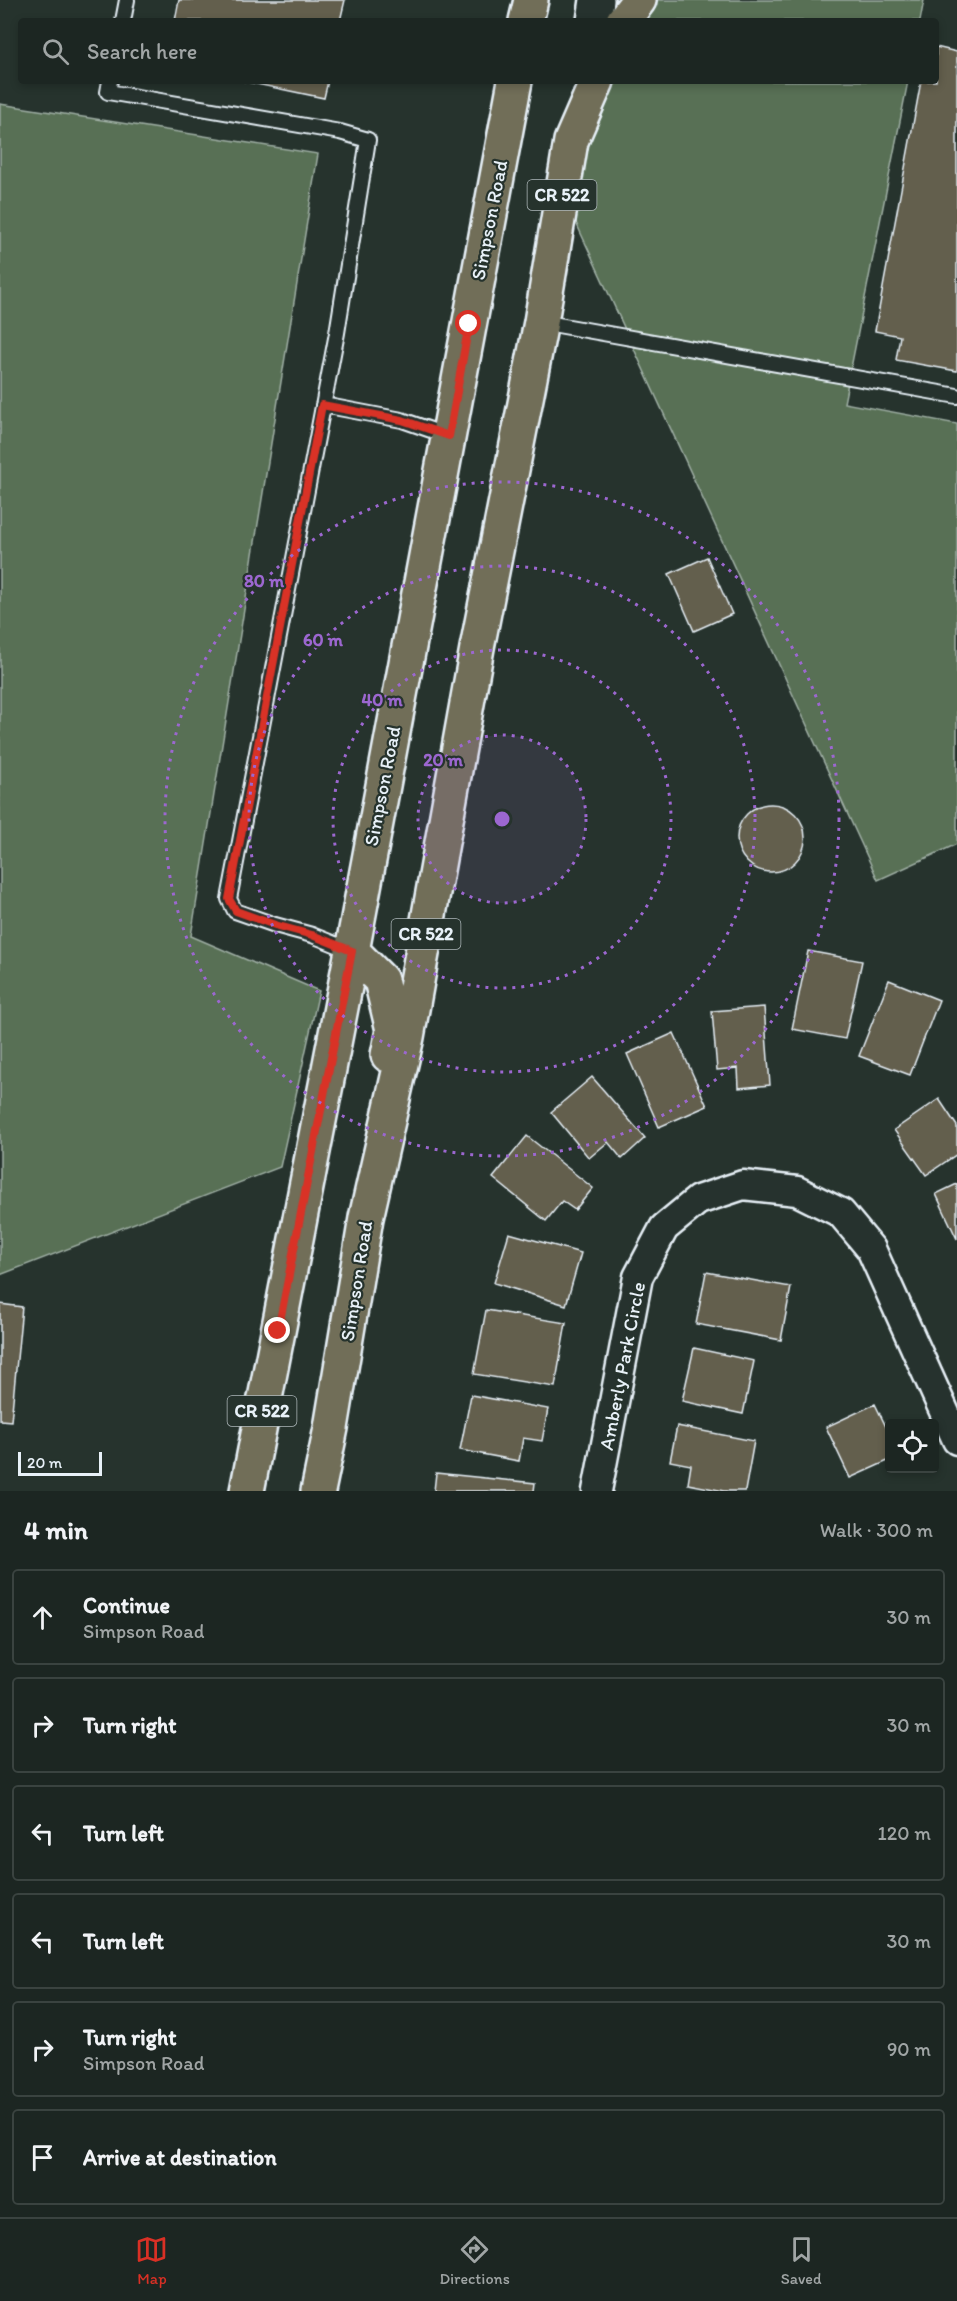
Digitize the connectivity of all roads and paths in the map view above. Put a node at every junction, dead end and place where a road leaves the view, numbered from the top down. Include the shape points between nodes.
1 (128, 0) edge
2 (531, 0) edge
3 (597, 0) edge
4 (639, 0) edge
5 (124, 18) edge
6 (527, 18) edge
7 (594, 18) edge
8 (625, 18) edge
9 (109, 84) edge
10 (514, 84) edge
11 (582, 84) edge
12 (596, 84) edge
13 (572, 141) junction
14 (541, 322) junction
15 (957, 396) edge
16 (322, 405) junction
17 (449, 436) junction
18 (352, 951) junction
19 (366, 1218) junction
20 (957, 1440) edge
21 (247, 1491) edge
22 (318, 1491) edge
23 (597, 1491) edge

1 - 5 lane
2 - 6 main road
3 - 7 main road
4 - 8 main road
9 - 16 lane via 108,92 368,140
10 - 17 main road, Simpson Road / CR 522
11 - 13 main road, Simpson Road
12 - 13 main road, CR 522
13 - 14 main road, Simpson Road / CR 522
14 - 15 lane
14 - 19 main road, Simpson Road / CR 522 via 407,1037
16 - 17 lane via 402,420
16 - 18 lane via 229,899 236,911
17 - 18 main road, Simpson Road / CR 522
18 - 19 main road via 381,980 393,1030 368,1146
18 - 21 main road, Simpson Road / CR 522
19 - 22 main road, Simpson Road / CR 522
20 - 23 street, Amberly Park Circle via 871,1250 841,1213 797,1191 743,1185 698,1200 664,1228 638,1276

